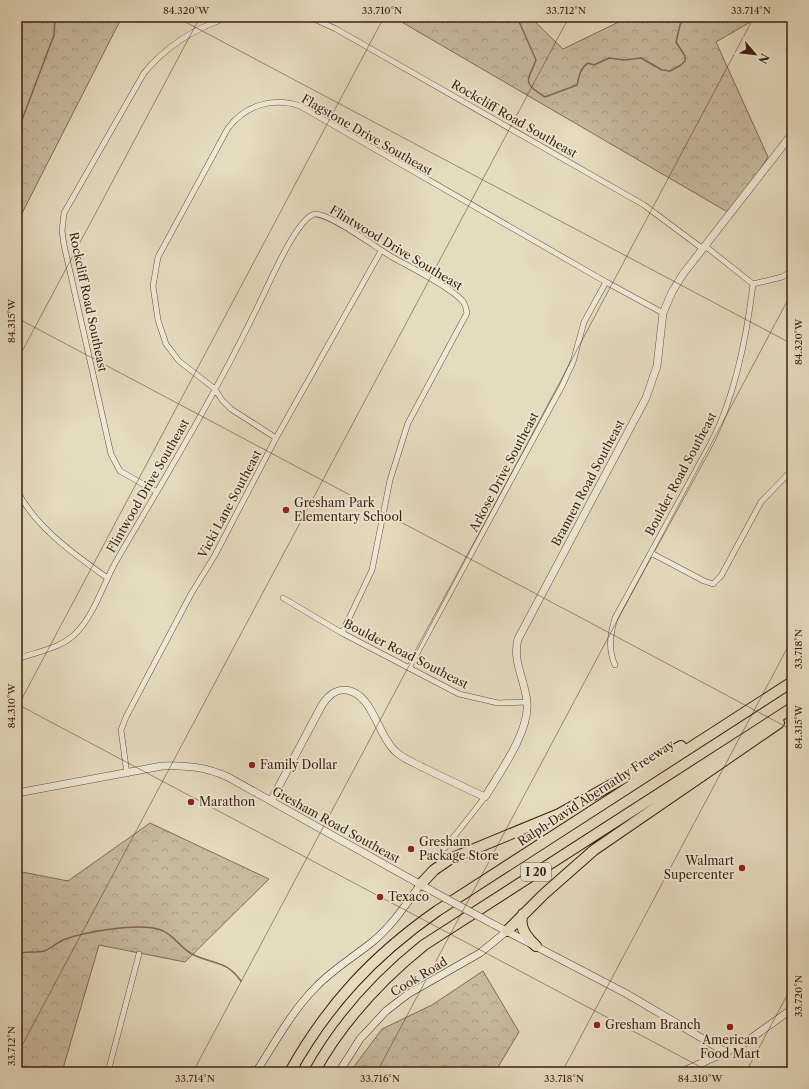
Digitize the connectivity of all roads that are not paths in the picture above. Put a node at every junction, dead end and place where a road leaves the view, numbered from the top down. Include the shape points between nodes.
1 (229, 17) edge
2 (310, 17) edge
3 (789, 49) dead end
4 (792, 55) edge
5 (792, 134) edge
6 (704, 247) junction
7 (381, 251) junction
8 (792, 271) edge
9 (606, 282) junction
10 (753, 284) junction
11 (663, 313) junction
12 (215, 389) junction
13 (276, 438) junction
14 (792, 470) edge
15 (17, 490) edge
16 (157, 492) junction
17 (651, 553) junction
18 (106, 577) junction
19 (283, 598) dead end
20 (342, 633) junction
21 (17, 659) edge
22 (615, 665) dead end
23 (409, 668) junction
24 (792, 682) edge
25 (774, 694) junction
26 (527, 702) junction
27 (792, 708) edge
28 (792, 713) edge
29 (127, 774) junction
30 (17, 793) edge
31 (486, 797) junction
32 (271, 801) junction
33 (441, 849) dead end
34 (420, 885) junction
35 (523, 914) junction
36 (507, 931) junction
37 (536, 946) junction
38 (138, 954) dead end
39 (792, 1010) edge
40 (708, 1041) junction
41 (727, 1053) junction
42 (710, 1060) junction
43 (108, 1072) edge
44 (256, 1072) edge
45 (290, 1072) edge
46 (314, 1072) edge
47 (339, 1072) edge
48 (682, 1072) edge

1 - 16 street, Rockcliff Road Southeast via 208,24 181,39 164,51 144,72 64,213 62,224 64,245 111,454 120,471
2 - 6 street, Rockcliff Road Southeast via 644,205
3 - 4 street
5 - 6 street, Brannen Road Southeast
6 - 10 street, Rockcliff Road Southeast
6 - 11 street, Brannen Road Southeast via 677,283
7 - 12 street, Flintwood Drive Southeast via 345,226 320,214 312,214 294,235 280,259
7 - 13 street, Vicki Lane Southeast
7 - 20 street, Flintwood Drive Southeast via 452,292 465,304 467,313 408,423 392,470 372,570
8 - 10 street via 782,277
9 - 11 street, Flagstone Drive Southeast
9 - 12 street, Flagstone Drive Southeast via 300,106 285,102 263,104 243,113 228,128 164,243 154,271 158,320 166,344 179,361
9 - 23 street, Arkose Drive Southeast via 584,322 573,362 562,386
10 - 17 street, Boulder Road Southeast via 734,388 726,412
11 - 26 street, Brannen Road Southeast via 657,366 646,398 518,639 516,656
12 - 13 street, Flagstone Drive Southeast via 230,409
12 - 16 street, Flintwood Drive Southeast
13 - 29 street, Vicki Lane Southeast via 126,717 121,730
14 - 17 street via 761,502 714,587
15 - 18 street via 32,512 53,535 77,557
16 - 18 street, Flintwood Drive Southeast
17 - 22 street, Boulder Road Southeast via 615,618 610,653
18 - 21 street, Flintwood Drive Southeast via 90,613 68,641
19 - 20 street, Boulder Road Southeast
20 - 23 street, Boulder Road Southeast
23 - 26 street, Boulder Road Southeast via 468,697 498,703
24 - 25 highway, Ralph David Abernathy Freeway / I 20
25 - 34 highway via 559,814 450,859 434,870
25 - 45 highway, Ralph David Abernathy Freeway / I 20 via 437,911 403,936 371,963 336,1002 316,1028
26 - 31 street, Brannen Road Southeast via 528,713 522,732
27 - 46 highway, I 20 via 424,945 360,1004 323,1055
28 - 35 highway via 764,735 594,850
29 - 30 street, Gresham Road Southeast
29 - 32 street, Gresham Road Southeast via 162,766 201,767 228,777
31 - 32 street via 401,756 386,740 360,696 344,690 328,696 322,704
31 - 33 street, Brannen Road Southeast via 446,848
32 - 34 street, Gresham Road Southeast
34 - 36 street, Gresham Road Southeast, bridge
34 - 44 street via 379,936 316,986 295,1010
35 - 36 highway
35 - 37 highway via 521,926
36 - 37 street, Gresham Road Southeast
36 - 47 street, Cook Road via 480,953 408,994 386,1011 360,1039
37 - 40 street, Gresham Road Southeast
38 - 43 street
39 - 41 street
40 - 41 street, Gresham Road Southeast
40 - 42 street via 713,1051
41 - 42 street
42 - 48 street

